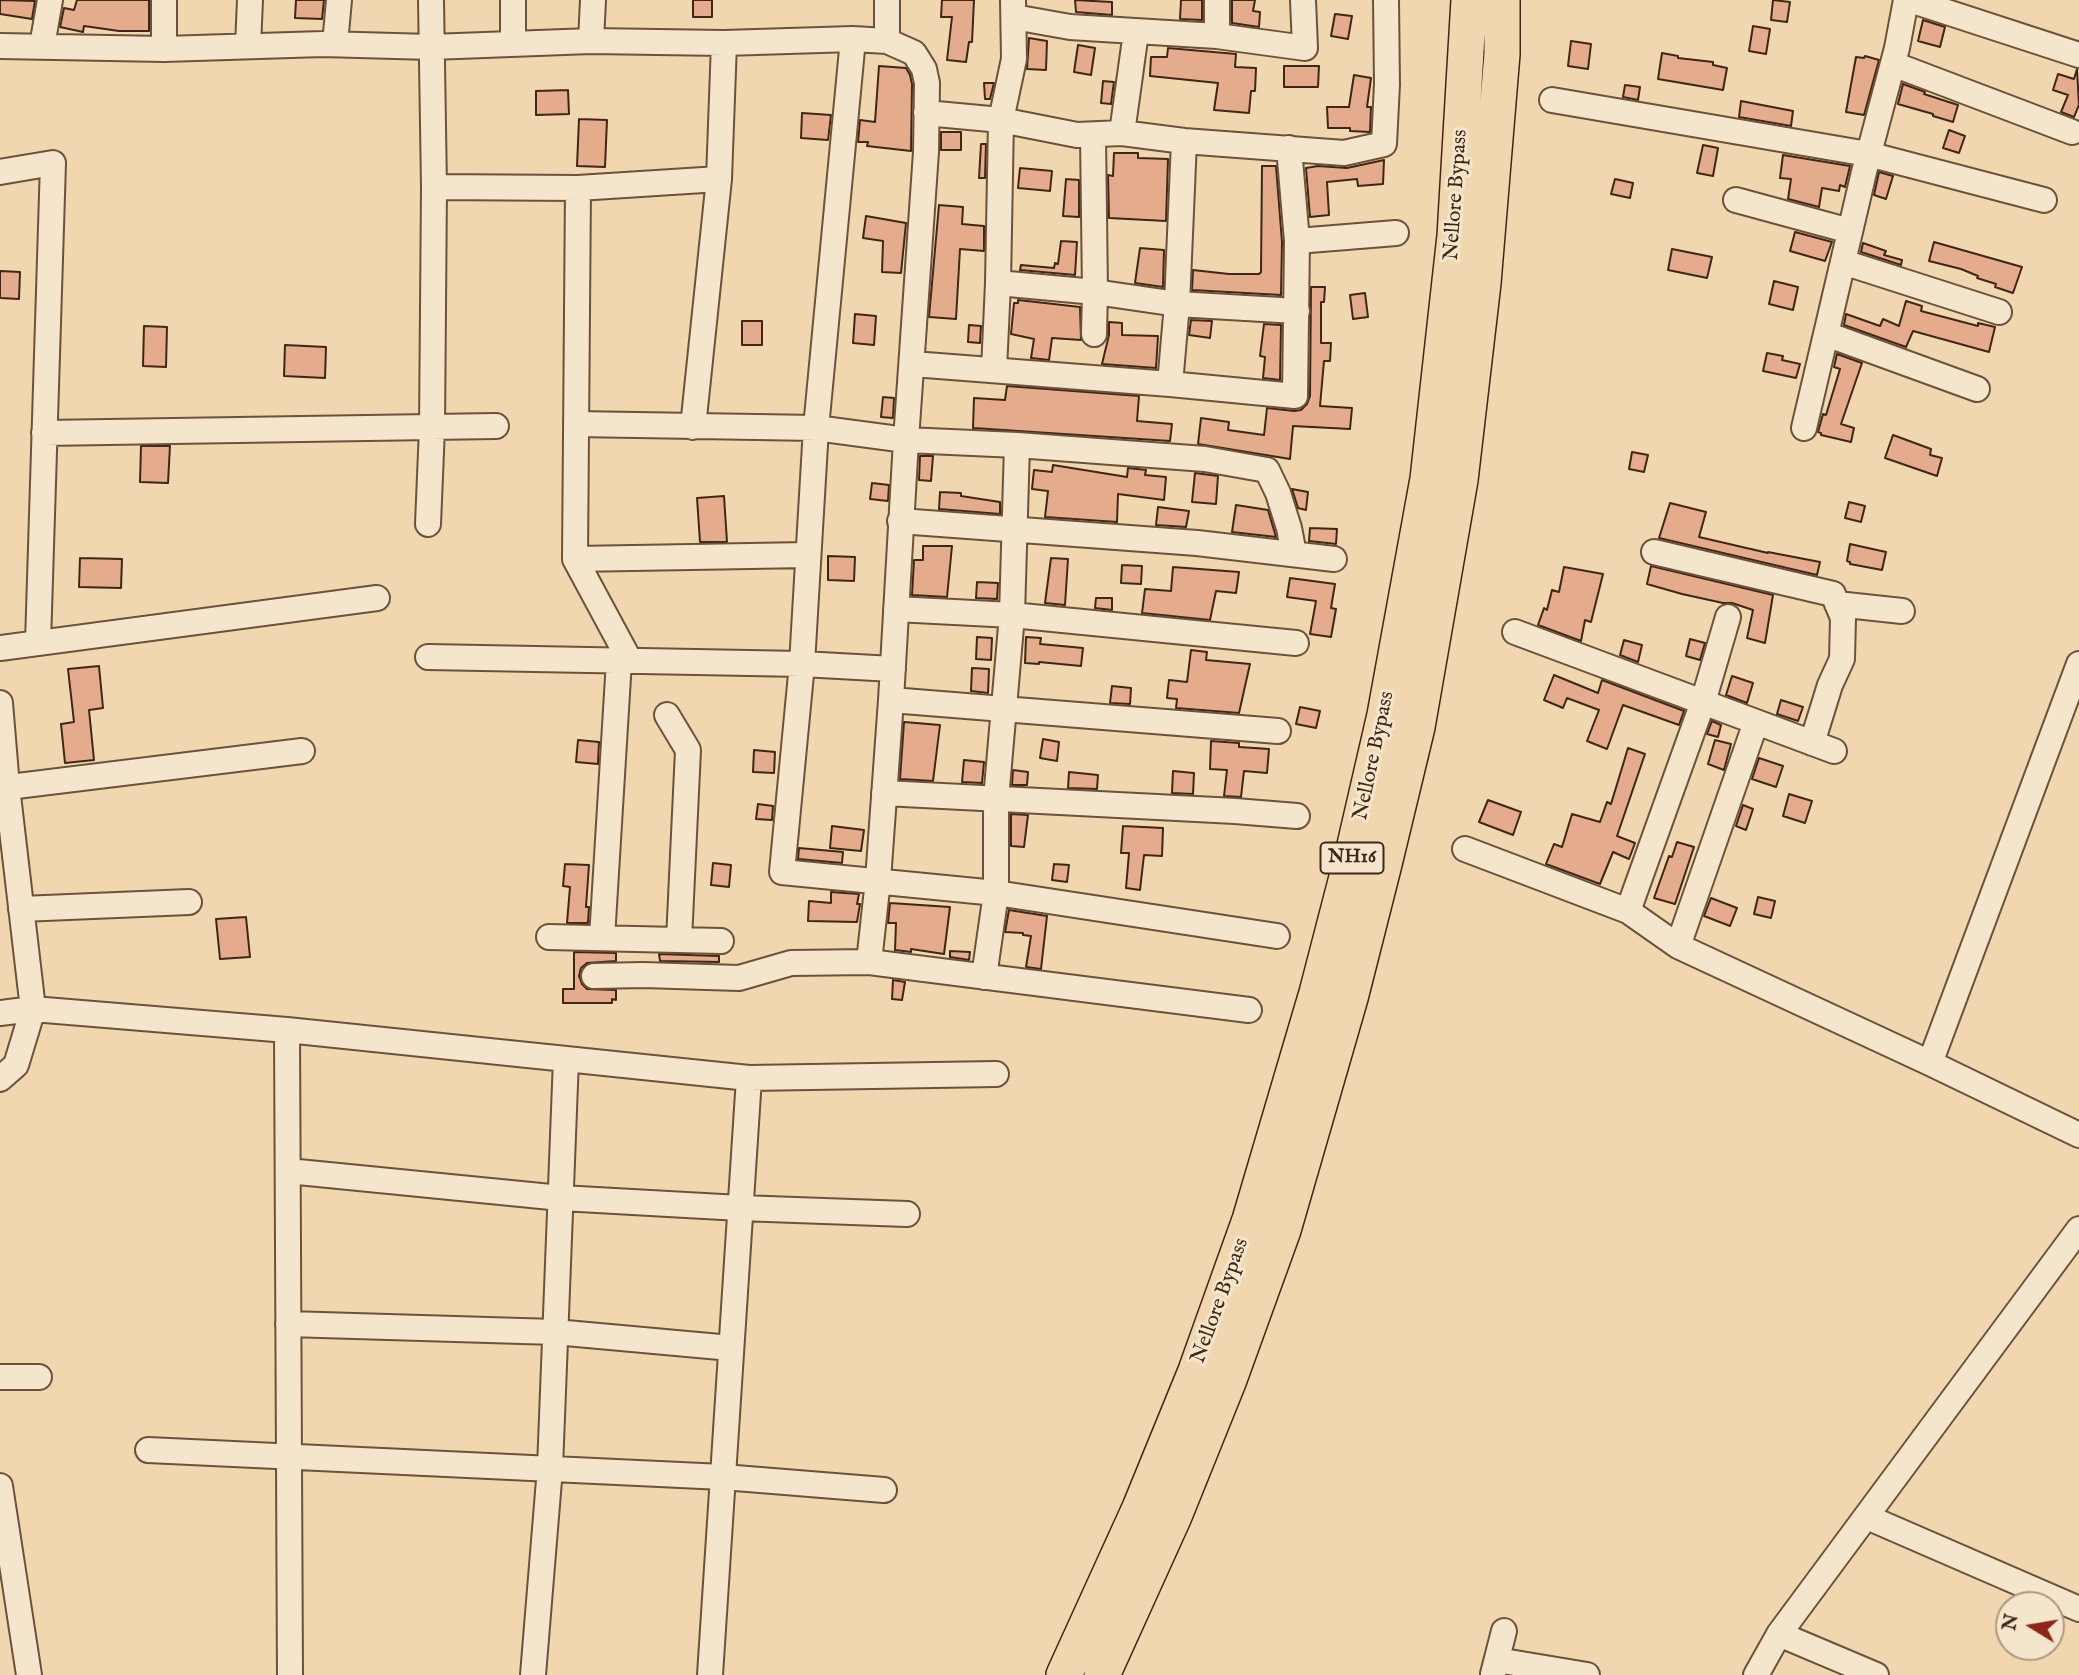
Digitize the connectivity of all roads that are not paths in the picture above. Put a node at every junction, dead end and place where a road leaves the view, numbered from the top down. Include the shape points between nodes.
1 (50, 0) edge
2 (164, 0) edge
3 (250, 0) edge
4 (339, 0) edge
5 (431, 0) edge
6 (513, 0) edge
7 (593, 0) edge
8 (887, 0) edge
9 (1217, 0) edge
10 (1303, 0) edge
11 (1386, 0) edge
12 (1469, 0) edge
13 (1502, 0) edge
14 (1908, 0) edge
15 (1014, 9) edge
16 (1136, 32) junction
17 (1217, 36) junction
18 (853, 38) junction
19 (591, 41) junction
20 (887, 41) junction
21 (724, 43) junction
22 (335, 44) junction
23 (513, 44) junction
24 (0, 46) edge
25 (42, 46) junction
26 (248, 46) junction
27 (430, 47) junction
28 (164, 48) junction
29 (2079, 55) edge
30 (1893, 64) junction
31 (1552, 100) dead end
32 (926, 113) junction
33 (1001, 120) junction
34 (2072, 132) dead end
35 (1122, 133) junction
36 (1093, 136) junction
37 (1184, 141) junction
38 (1289, 148) junction
39 (1868, 154) junction
40 (0, 173) edge
41 (719, 179) junction
42 (434, 187) junction
43 (578, 188) junction
44 (1736, 200) dead end
45 (2044, 200) dead end
46 (1850, 230) junction
47 (1396, 233) dead end
48 (1297, 241) junction
49 (1843, 262) junction
50 (998, 283) junction
51 (1095, 292) junction
52 (1177, 304) junction
53 (1297, 311) junction
54 (1999, 312) dead end
55 (1094, 334) dead end
56 (1826, 334) junction
57 (913, 364) junction
58 (994, 370) junction
59 (1170, 384) junction
60 (1977, 389) dead end
61 (576, 424) junction
62 (496, 426) dead end
63 (693, 427) junction
64 (432, 428) junction
65 (816, 428) junction
66 (1804, 428) dead end
67 (44, 433) junction
68 (906, 440) junction
69 (1017, 444) junction
70 (901, 522) junction
71 (428, 524) dead end
72 (1013, 530) junction
73 (1654, 552) dead end
74 (808, 555) junction
75 (1294, 555) junction
76 (575, 559) junction
77 (1334, 559) dead end
78 (377, 597) dead end
79 (1837, 604) junction
80 (896, 609) junction
81 (1902, 611) dead end
82 (1012, 615) junction
83 (1728, 617) dead end
84 (1514, 632) dead end
85 (38, 642) junction
86 (1296, 643) dead end
87 (0, 648) edge
88 (428, 657) dead end
89 (624, 661) junction
90 (802, 664) junction
91 (2079, 664) edge
92 (893, 669) junction
93 (891, 700) junction
94 (1703, 702) junction
95 (0, 703) edge
96 (1004, 708) junction
97 (667, 715) dead end
98 (1756, 722) junction
99 (1278, 731) dead end
100 (302, 751) dead end
101 (4, 787) edge
102 (884, 793) junction
103 (996, 799) junction
104 (1297, 816) dead end
105 (1465, 849) dead end
106 (878, 880) junction
107 (996, 893) junction
108 (188, 902) dead end
109 (21, 909) junction
110 (1628, 911) junction
111 (1277, 936) dead end
112 (549, 937) dead end
113 (602, 938) junction
114 (679, 940) junction
115 (721, 941) dead end
116 (1678, 946) junction
117 (869, 962) junction
118 (594, 976) dead end
119 (984, 977) junction
120 (33, 1009) junction
121 (1249, 1010) dead end
122 (0, 1013) edge
123 (287, 1030) junction
124 (566, 1059) junction
125 (1930, 1063) junction
126 (996, 1074) dead end
127 (749, 1078) junction
128 (0, 1079) edge
129 (2079, 1135) edge
130 (288, 1171) junction
131 (561, 1198) junction
132 (740, 1208) junction
133 (906, 1214) dead end
134 (2079, 1229) edge
135 (288, 1324) junction
136 (555, 1332) junction
137 (732, 1348) junction
138 (0, 1377) edge
139 (39, 1377) dead end
140 (148, 1450) dead end
141 (289, 1455) junction
142 (550, 1468) junction
143 (723, 1477) junction
144 (0, 1486) edge
145 (884, 1490) dead end
146 (1867, 1517) junction
147 (2079, 1609) edge
148 (1504, 1631) dead end
149 (1779, 1634) junction
150 (1494, 1667) edge
151 (29, 1675) edge
152 (290, 1675) edge
153 (533, 1675) edge
154 (710, 1675) edge
155 (1064, 1675) edge
156 (1102, 1675) edge
157 (1587, 1675) edge
158 (1756, 1675) edge
159 (1876, 1675) edge

1 - 25 street
2 - 28 street
3 - 26 street
4 - 22 street
5 - 27 street
6 - 23 street
7 - 19 street
8 - 20 street
9 - 17 street
10 - 17 street via 1305,48
11 - 38 street via 1384,144 1343,153
12 - 155 highway, Nellore Bypass / NH16 via 1455,236 1428,479 1385,715 1352,858 1250,1220 1145,1496
13 - 156 highway, Nellore Bypass / NH16 via 1502,54 1483,283 1460,480 1417,727 1350,998 1283,1230 1174,1516
14 - 29 street
14 - 30 street
15 - 16 street via 1070,27
15 - 33 street via 1014,58
16 - 17 street
16 - 35 street
18 - 20 street
18 - 21 street
18 - 65 street
19 - 21 street
19 - 23 street
20 - 32 street via 914,53 924,69
21 - 41 street
22 - 26 street
22 - 27 street
23 - 27 street
24 - 25 street
25 - 28 street
26 - 28 street
27 - 42 street
30 - 34 street
30 - 39 street
31 - 39 street
32 - 33 street
32 - 57 street
33 - 36 street
33 - 50 street
35 - 36 street
35 - 37 street
36 - 51 street
37 - 38 street
37 - 52 street
38 - 48 street
39 - 45 street
39 - 46 street
40 - 67 street via 53,163
41 - 43 street
41 - 63 street
42 - 43 street
42 - 64 street
43 - 61 street
44 - 46 street
46 - 49 street
47 - 48 street
48 - 53 street
49 - 54 street
49 - 56 street
50 - 51 street
50 - 58 street
51 - 52 street
51 - 55 street
52 - 53 street
52 - 59 street
53 - 59 street via 1295,396
56 - 60 street
56 - 66 street
57 - 58 street
57 - 68 street
58 - 59 street
61 - 63 street
61 - 76 street
62 - 64 street
63 - 65 street
64 - 67 street
64 - 71 street
65 - 68 street
65 - 74 street
67 - 85 street
68 - 69 street
68 - 70 street
69 - 72 street
69 - 75 street via 1205,459 1267,470
70 - 72 street
70 - 80 street
72 - 75 street
72 - 82 street
73 - 79 street via 1833,594
74 - 76 street
74 - 90 street
75 - 77 street
76 - 89 street
78 - 85 street
79 - 81 street
79 - 98 street via 1843,618 1842,659 1830,685 1823,747
80 - 82 street
80 - 92 street
82 - 86 street
82 - 96 street
83 - 94 street
84 - 94 street
85 - 87 street
88 - 89 street
89 - 90 street
89 - 113 street
90 - 92 street
90 - 106 street via 782,872
91 - 125 street
92 - 93 street
93 - 96 street
93 - 102 street
94 - 98 street
94 - 110 street
95 - 101 street
96 - 99 street
96 - 103 street
97 - 114 street via 688,750
98 - 116 street
100 - 101 street
101 - 109 street
102 - 103 street
102 - 106 street
103 - 104 street
103 - 107 street
105 - 110 street
106 - 107 street
106 - 117 street
107 - 111 street
107 - 119 street
108 - 109 street
109 - 120 street
110 - 116 street
112 - 113 street
113 - 114 street
114 - 115 street
116 - 125 street
117 - 118 street via 791,963 739,978
117 - 119 street
119 - 121 street
120 - 122 street
120 - 123 street
120 - 128 street via 16,1065
123 - 124 street
123 - 130 street
124 - 127 street
124 - 131 street
125 - 129 street
126 - 127 street
127 - 132 street
130 - 131 street
130 - 135 street
131 - 132 street
131 - 136 street
132 - 133 street
132 - 137 street
134 - 146 street
135 - 136 street
135 - 141 street
136 - 137 street
136 - 142 street
137 - 143 street
138 - 139 street
140 - 141 street
141 - 142 street
141 - 152 street
142 - 143 street
142 - 153 street
143 - 145 street
143 - 154 street
144 - 151 street
146 - 147 street
146 - 149 street
148 - 150 street
149 - 158 street
149 - 159 street
150 - 157 street

